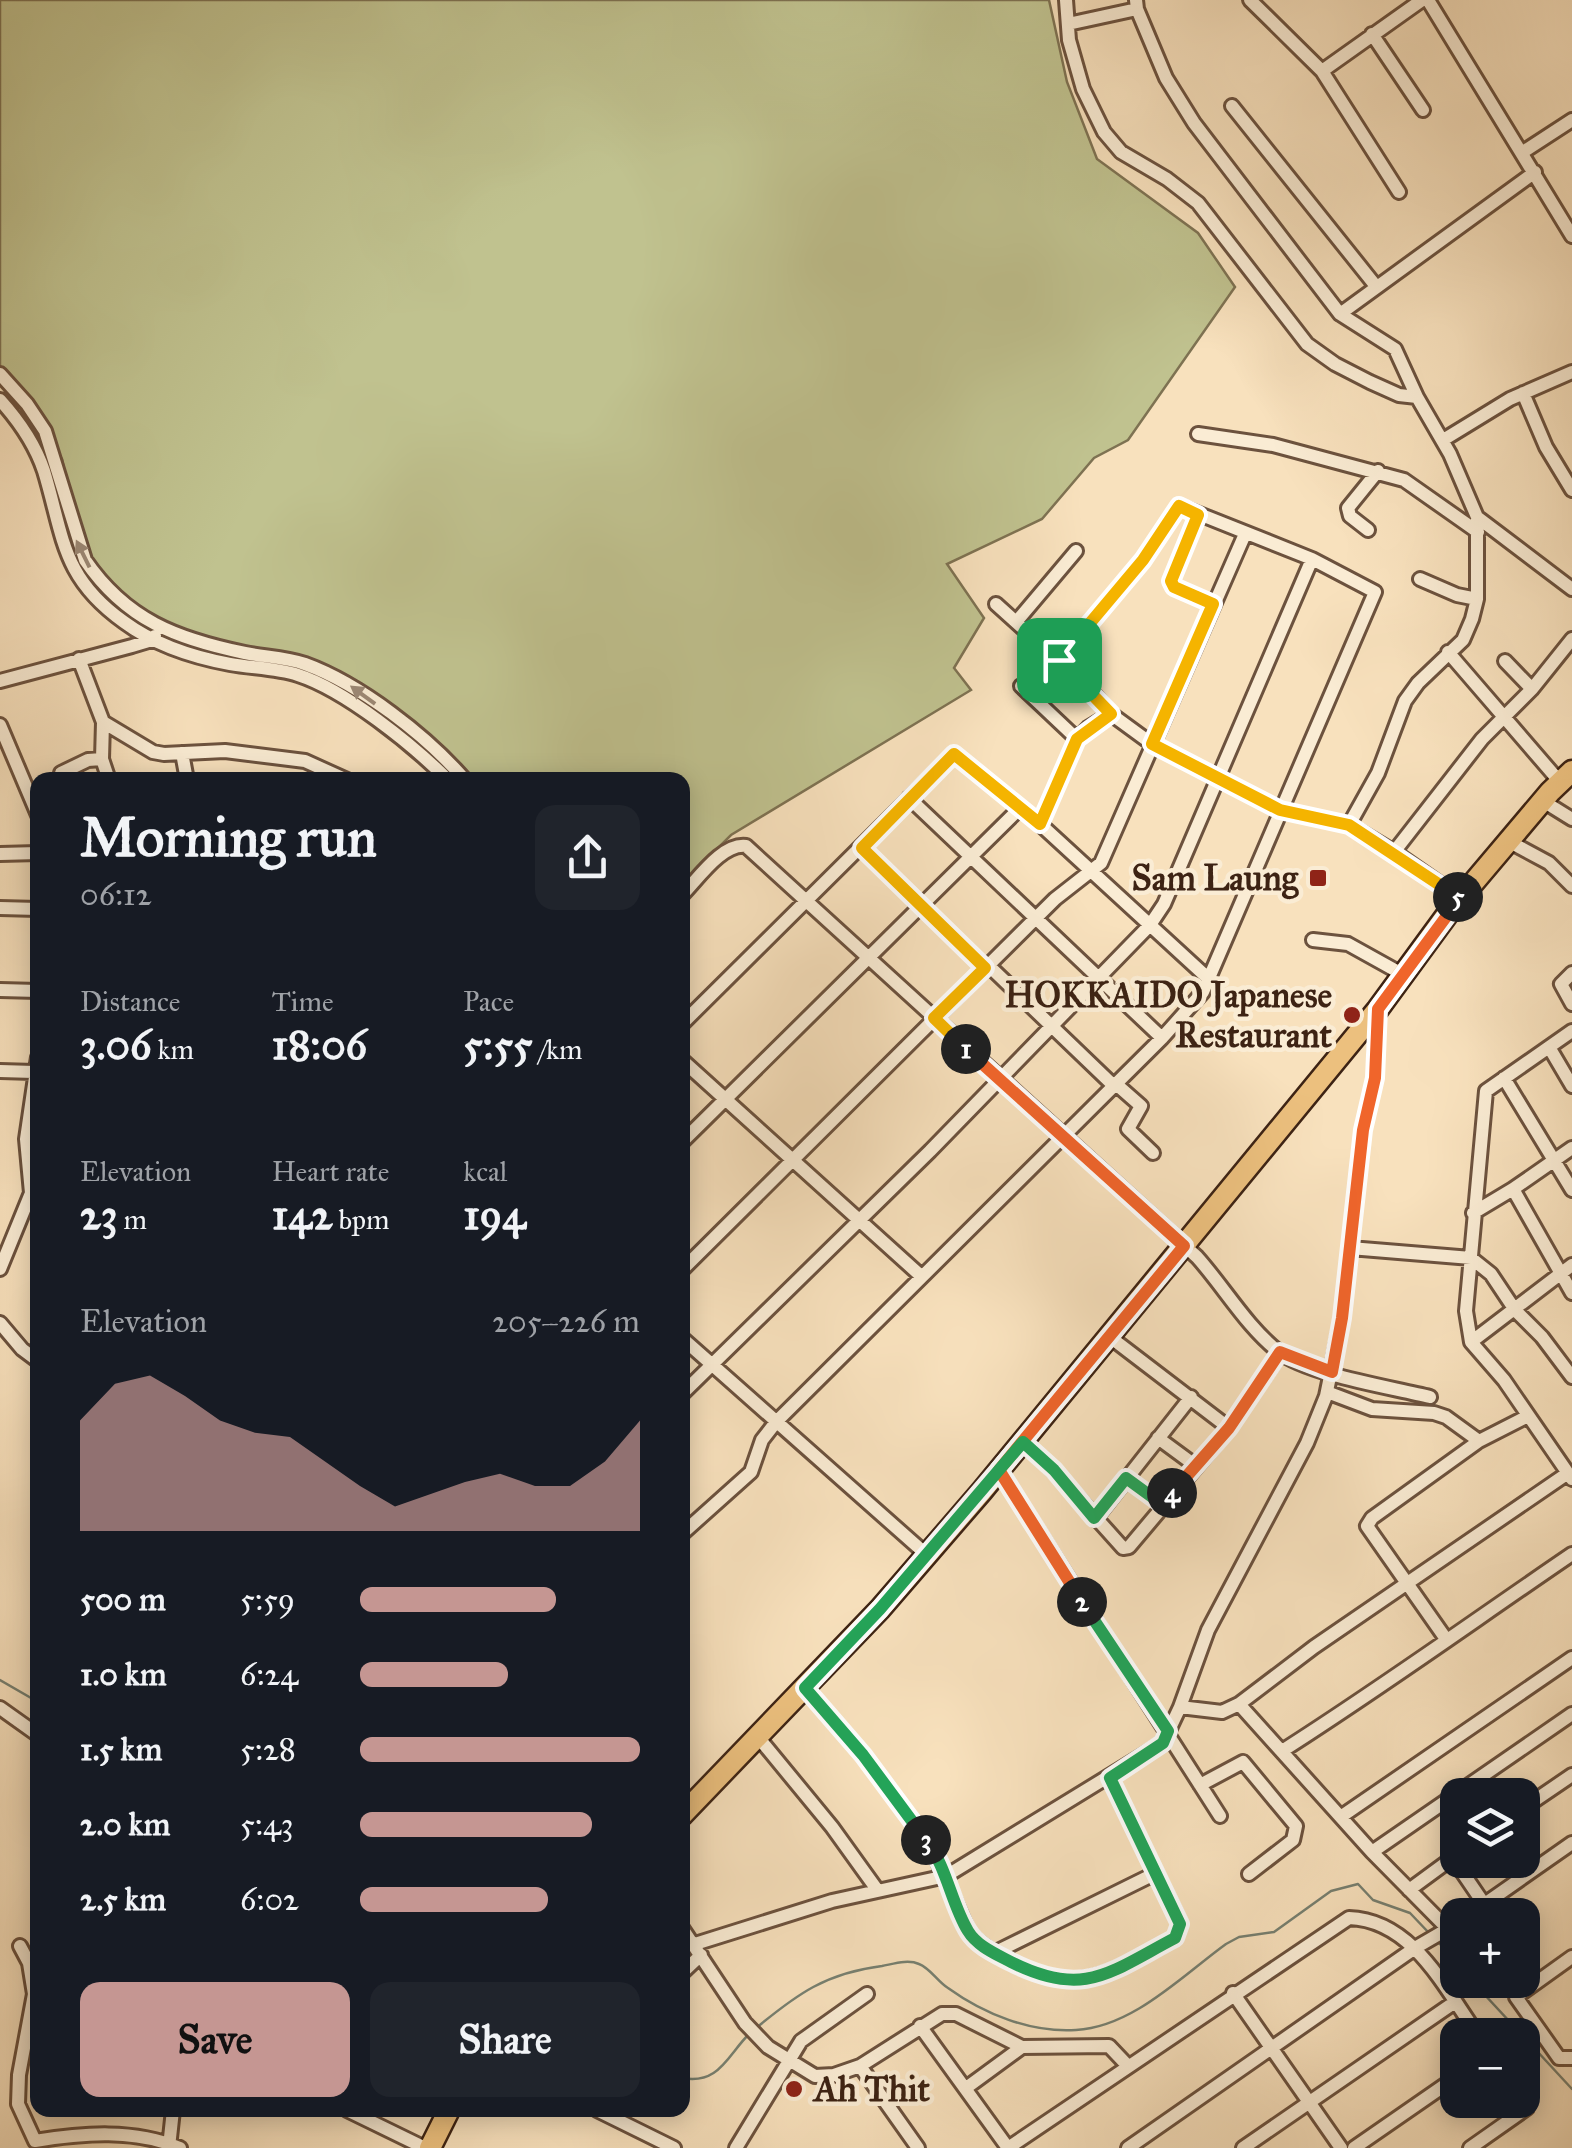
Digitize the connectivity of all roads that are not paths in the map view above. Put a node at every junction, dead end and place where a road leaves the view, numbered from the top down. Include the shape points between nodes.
1 (1066, 0) edge
2 (1250, 0) edge
3 (1425, 0) edge
4 (1137, 4) edge
5 (1068, 24) junction
6 (1372, 34) junction
7 (1322, 70) junction
8 (1232, 106) dead end
9 (1423, 110) dead end
10 (1572, 120) edge
11 (1524, 152) junction
12 (1535, 172) junction
13 (1399, 192) dead end
14 (1572, 236) edge
15 (1376, 285) junction
16 (1340, 314) junction
17 (1572, 372) edge
18 (0, 374) edge
19 (1523, 393) junction
20 (1417, 396) junction
21 (0, 400) edge
22 (1198, 434) dead end
23 (1443, 440) junction
24 (1378, 472) junction
25 (1572, 490) edge
26 (1198, 515) junction
27 (1478, 525) junction
28 (1368, 530) dead end
29 (1244, 534) junction
30 (1076, 551) dead end
31 (1312, 559) junction
32 (1420, 579) dead end
33 (1572, 589) edge
34 (1477, 599) junction
35 (996, 604) dead end
36 (1213, 604) junction
37 (1017, 622) junction
38 (156, 634) junction
39 (1572, 639) edge
40 (1448, 652) junction
41 (79, 659) junction
42 (1059, 660) junction
43 (1505, 662) dead end
44 (0, 682) edge
45 (1020, 686) dead end
46 (1532, 688) junction
47 (1111, 714) junction
48 (1504, 716) junction
49 (104, 722) junction
50 (0, 725) edge
51 (1077, 739) junction
52 (1152, 744) junction
53 (182, 753) junction
54 (102, 759) junction
55 (63, 772) edge
56 (106, 772) edge
57 (186, 772) edge
58 (330, 772) edge
59 (439, 772) edge
60 (455, 772) edge
61 (1566, 776) edge
62 (1217, 777) junction
63 (30, 796) edge
64 (909, 798) junction
65 (1542, 801) junction
66 (1019, 809) junction
67 (1280, 810) junction
68 (1572, 819) edge
69 (1040, 824) junction
70 (1349, 825) junction
71 (1508, 841) junction
72 (862, 848) junction
73 (1394, 852) junction
74 (30, 853) edge
75 (0, 854) edge
76 (970, 856) junction
77 (1089, 870) junction
78 (1572, 886) edge
79 (690, 887) edge
80 (1460, 898) junction
81 (808, 903) junction
82 (920, 906) junction
83 (0, 908) edge
84 (30, 909) edge
85 (1035, 920) junction
86 (1150, 925) junction
87 (1313, 940) dead end
88 (868, 958) junction
89 (986, 967) junction
90 (1572, 973) edge
91 (1402, 974) junction
92 (1099, 979) junction
93 (1210, 981) junction
94 (0, 990) edge
95 (30, 991) edge
96 (1572, 1004) edge
97 (1378, 1009) junction
98 (690, 1016) edge
99 (934, 1018) junction
100 (1050, 1026) junction
101 (1572, 1031) edge
102 (1162, 1038) junction
103 (1549, 1048) junction
104 (690, 1067) edge
105 (0, 1070) edge
106 (30, 1072) edge
107 (1504, 1078) junction
108 (999, 1080) junction
109 (1115, 1085) junction
110 (1572, 1086) edge
111 (725, 1100) junction
112 (30, 1106) edge
113 (690, 1134) edge
114 (1064, 1136) junction
115 (1572, 1148) edge
116 (1153, 1153) dead end
117 (792, 1158) junction
118 (1555, 1160) junction
119 (1512, 1189) junction
120 (1572, 1190) edge
121 (30, 1193) edge
122 (30, 1193) edge
123 (1472, 1212) junction
124 (857, 1220) junction
125 (1184, 1246) junction
126 (1350, 1248) junction
127 (1471, 1258) junction
128 (690, 1262) edge
129 (1572, 1265) edge
130 (0, 1269) edge
131 (1558, 1274) junction
132 (921, 1276) junction
133 (1572, 1294) edge
134 (1516, 1310) junction
135 (0, 1323) edge
136 (1110, 1337) junction
137 (1471, 1342) junction
138 (690, 1345) edge
139 (1280, 1352) junction
140 (30, 1354) edge
141 (711, 1364) junction
142 (1332, 1372) junction
143 (1572, 1378) edge
144 (690, 1386) edge
145 (1327, 1392) junction
146 (1191, 1397) junction
147 (1430, 1397) dead end
148 (1528, 1416) junction
149 (776, 1422) junction
150 (1229, 1428) junction
151 (1158, 1438) junction
152 (1480, 1441) junction
153 (1023, 1442) junction
154 (1196, 1466) junction
155 (999, 1470) junction
156 (1570, 1476) edge
157 (1126, 1478) junction
158 (1163, 1505) junction
159 (1094, 1518) junction
160 (690, 1527) edge
161 (1572, 1554) edge
162 (927, 1555) junction
163 (1408, 1585) junction
164 (1446, 1639) junction
165 (1572, 1658) edge
166 (805, 1688) junction
167 (1239, 1704) junction
168 (0, 1708) edge
169 (1180, 1708) junction
170 (1572, 1714) edge
171 (30, 1729) edge
172 (1168, 1731) junction
173 (758, 1737) junction
174 (1282, 1752) junction
175 (1572, 1774) edge
176 (1110, 1778) junction
177 (1200, 1785) junction
178 (1540, 1796) edge
179 (690, 1807) edge
180 (1220, 1816) dead end
181 (1342, 1816) junction
182 (1569, 1850) edge
183 (1372, 1852) junction
184 (1440, 1867) edge
185 (1156, 1872) junction
186 (1250, 1874) dead end
187 (946, 1876) junction
188 (1409, 1890) junction
189 (878, 1891) junction
190 (1493, 1898) edge
191 (1440, 1915) edge
192 (1440, 1934) edge
193 (690, 1938) edge
194 (20, 1946) dead end
195 (1415, 1948) junction
196 (698, 1949) junction
197 (994, 1953) junction
198 (1572, 1957) edge
199 (690, 1961) edge
200 (30, 1969) edge
201 (1234, 1993) junction
202 (867, 1994) dead end
203 (1455, 2002) junction
204 (30, 2016) edge
205 (1466, 2018) edge
206 (920, 2026) junction
207 (1022, 2047) junction
208 (1270, 2048) junction
209 (1572, 2058) edge
210 (788, 2059) junction
211 (1128, 2065) junction
212 (860, 2066) junction
213 (966, 2088) junction
214 (1440, 2088) edge
215 (1308, 2102) junction
216 (173, 2117) edge
217 (362, 2117) edge
218 (445, 2117) edge
219 (610, 2117) edge
220 (1513, 2118) edge
221 (173, 2146) edge
222 (427, 2148) edge
223 (674, 2148) edge
224 (736, 2148) edge
225 (918, 2148) edge
226 (1008, 2148) edge
227 (1128, 2148) edge
228 (1243, 2148) edge
229 (1341, 2148) edge
230 (1354, 2148) edge
231 (1470, 2148) edge

1 - 5 street
2 - 7 street
3 - 6 street
3 - 11 street
4 - 5 street
4 - 16 street via 1166,78 1194,123
5 - 20 street via 1083,89 1121,152 1198,203 1307,344 1370,382
6 - 7 street
6 - 9 street
7 - 13 street
8 - 15 street
10 - 11 street
11 - 12 street
12 - 14 street
12 - 15 street
15 - 16 street
16 - 20 street via 1395,349
17 - 19 street
38 -> 18 street via 85,560 44,431
19 - 23 street
19 - 25 street
20 - 23 street
21 - 38 street via 32,442 72,567 94,598
22 - 24 street
23 - 27 street
24 - 27 street via 1404,480
24 - 28 street via 1348,508
26 - 29 street
26 - 36 street via 1171,581
26 - 42 street via 1179,506
27 - 33 street
27 - 34 street
29 - 31 street
29 - 36 street
30 - 37 street
31 - 62 street
31 - 67 street via 1375,594
32 - 34 street
34 - 40 street via 1463,640
35 - 37 street
36 - 52 street
37 - 42 street
38 - 41 street
38 - 59 street via 196,656 320,684
60 -> 38 street via 347,683 303,663
39 - 46 street
40 - 48 street
40 - 70 street via 1404,701 1378,773
41 - 44 street
41 - 49 street
42 - 47 street
43 - 46 street
45 - 51 street
46 - 48 street
47 - 51 street
47 - 52 street
48 - 61 street
48 - 73 street
49 - 53 street via 153,752
49 - 54 street
50 - 63 street
51 - 69 street
52 - 62 street
52 - 77 street via 1108,851
53 - 57 street
53 - 58 street via 305,760
54 - 55 street
54 - 56 street
61 - 65 main road
62 - 67 street
62 - 86 street
64 - 66 street via 954,754
64 - 72 street
64 - 76 street
65 - 68 street
65 - 71 main road
66 - 69 street
66 - 76 street
67 - 70 street
67 - 93 street
69 - 77 street
70 - 73 street
71 - 78 street via 1549,863
71 - 80 main road
72 - 81 street
72 - 82 street
73 - 80 street
74 - 75 street
76 - 82 street
76 - 85 street
77 - 85 street
77 - 86 street
79 - 81 street via 724,852 746,846
80 - 91 main road
81 - 88 street
81 - 98 street
82 - 88 street
82 - 89 street
83 - 84 street
85 - 89 street
85 - 92 street
86 - 92 street
86 - 93 street
87 - 91 street via 1348,944
88 - 99 street
88 - 111 street
89 - 99 street
89 - 100 street
90 - 96 street via 1561,984
91 - 97 main road
92 - 100 street
92 - 102 street
93 - 102 street
94 - 95 street
97 - 125 main road
97 - 126 street via 1375,1078
99 - 108 street
99 - 117 street
100 - 108 street
100 - 109 street
101 - 103 street
102 - 109 street
103 - 107 street
103 - 110 street
104 - 111 street
105 - 106 street
107 - 118 street
107 - 123 street via 1486,1091
108 - 114 street
108 - 124 street
109 - 114 street
109 - 116 street via 1141,1106 1128,1129
111 - 113 street
111 - 117 street
112 - 121 street
114 - 125 street
114 - 132 street
115 - 118 street
117 - 124 street
117 - 128 street
118 - 119 street
118 - 120 street
119 - 123 street
119 - 131 street
122 - 130 street
123 - 127 street
124 - 132 street
124 - 141 street
125 - 136 main road
125 - 139 street
126 - 127 street
126 - 142 street
127 - 134 street via 1492,1274
127 - 137 street
129 - 131 street
131 - 133 street
131 - 134 street
132 - 149 street
134 - 137 street
134 - 143 street
135 - 140 street
136 - 146 street
136 - 153 main road
137 - 148 street
138 - 141 street
139 - 142 street
139 - 150 street
141 - 144 street
141 - 149 street
142 - 145 street
142 - 147 street
145 - 152 street via 1372,1409 1446,1417
145 - 169 street via 1307,1444 1208,1630
146 - 150 street
146 - 151 street
148 - 152 street
148 - 156 street
149 - 160 street via 751,1472
149 - 162 street
150 - 154 street
151 - 154 street
151 - 157 street
152 - 163 street via 1368,1526
153 - 155 main road
153 - 159 street
154 - 158 street
155 - 162 main road
155 - 172 street
156 - 163 street
157 - 158 street
157 - 159 street
158 - 159 street via 1129,1548
161 - 164 street
162 - 166 main road
163 - 164 street
163 - 167 street
164 - 174 street
165 - 181 street
166 - 173 main road
166 - 187 street via 863,1755
167 - 169 street via 1222,1712
167 - 174 street
168 - 171 street
169 - 172 street
170 - 183 street
172 - 176 street via 1163,1743
172 - 177 street
173 - 179 main road
173 - 189 street
174 - 181 street
175 - 178 street
176 - 185 street
176 - 187 street
177 - 180 street
177 - 186 street via 1243,1762 1296,1826 1293,1840
181 - 183 street
182 - 190 street
183 - 188 street
184 - 188 street
185 - 197 street
185 - 197 street via 1179,1932 1107,1974 1069,1982
187 - 189 street
187 - 197 street via 968,1931
188 - 191 street
189 - 196 street
192 - 195 street
193 - 196 street
194 - 200 street
195 - 201 street via 1388,1926 1349,1918
195 - 203 street
195 - 208 street
196 - 199 street
196 - 210 street via 755,2036
198 - 209 street via 1516,1997 1559,2058
201 - 208 street
201 - 211 street
202 - 210 street via 818,2027
203 - 205 street
203 - 215 street
204 - 221 street via 18,2104 36,2141 100,2133
206 - 207 street via 956,2014
206 - 212 street
206 - 213 street
207 - 211 street via 1109,2046
207 - 213 street
208 - 215 street
208 - 227 street
210 - 212 street via 815,2076
210 - 224 street
211 - 226 street
212 - 225 street
213 - 226 street
214 - 230 street
215 - 228 street
215 - 229 street
216 - 221 street
217 - 222 street
218 - 222 main road
219 - 223 street
220 - 231 street

